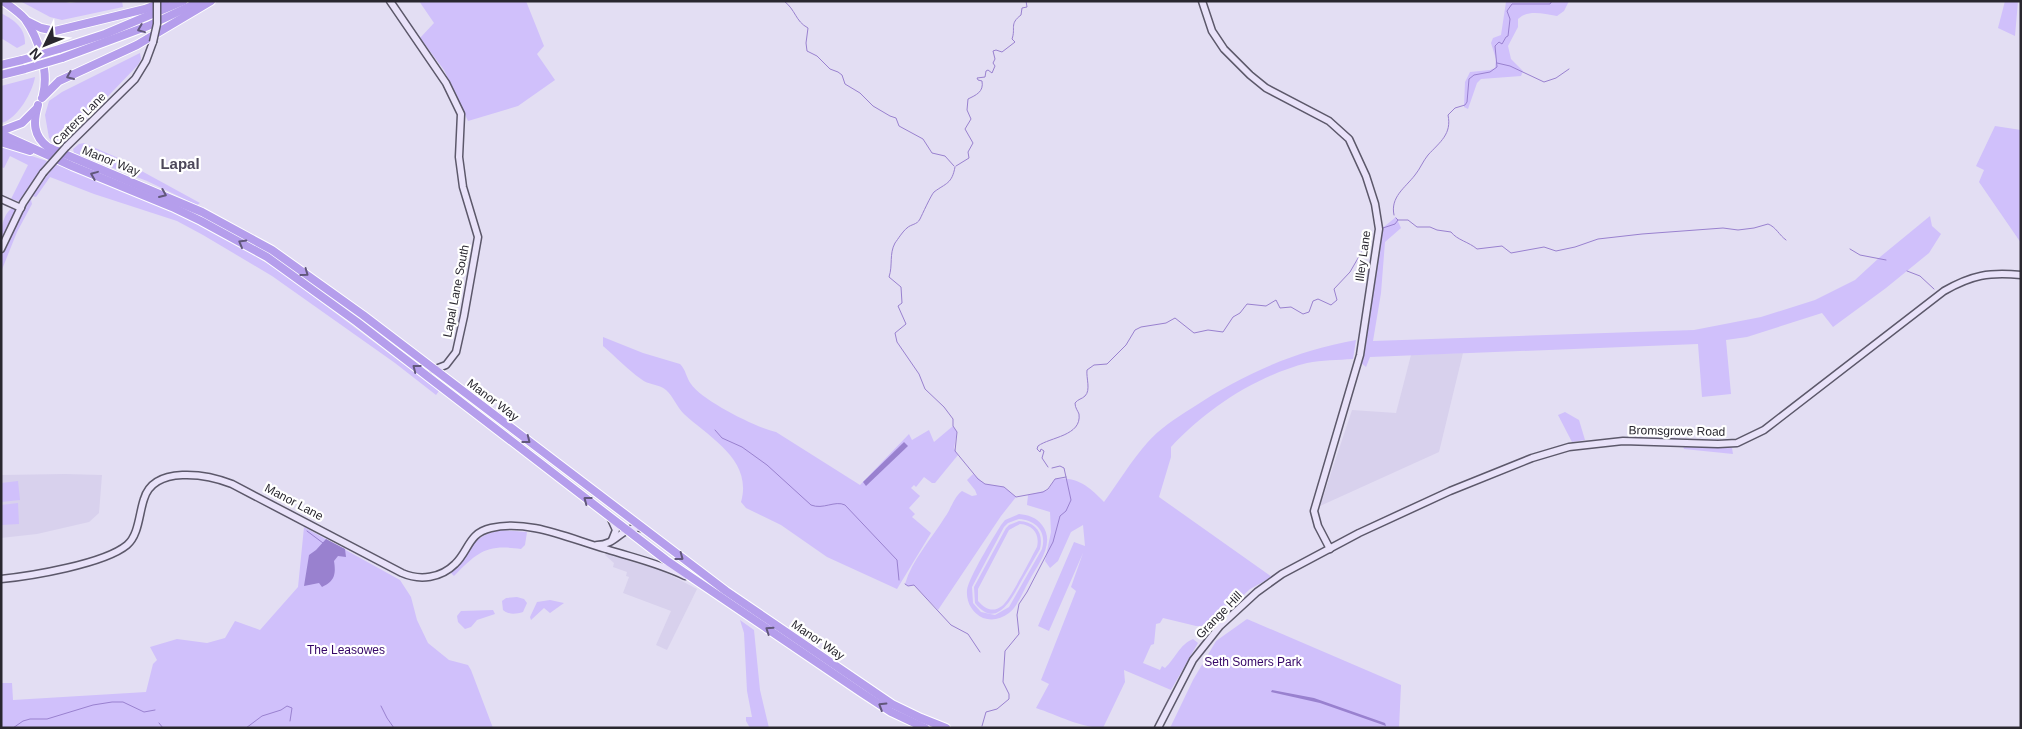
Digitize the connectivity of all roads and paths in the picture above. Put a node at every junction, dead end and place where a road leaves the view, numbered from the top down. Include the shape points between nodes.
1 (3, 1) edge
2 (158, 1) edge
3 (166, 1) edge
4 (183, 1) edge
5 (201, 1) edge
6 (211, 1) edge
7 (390, 1) edge
8 (1202, 1) edge
9 (24, 18) junction
10 (1, 65) edge
11 (1, 75) edge
12 (40, 102) junction
13 (1, 133) edge
14 (1, 142) edge
15 (72, 166) junction
16 (1, 199) edge
17 (21, 208) junction
18 (1, 249) edge
19 (2021, 276) edge
20 (446, 365) junction
21 (433, 370) junction
22 (452, 383) junction
23 (611, 519) junction
24 (642, 528) junction
25 (625, 530) junction
26 (610, 543) junction
27 (593, 544) junction
28 (1330, 549) junction
29 (614, 551) junction
30 (1, 579) edge
31 (697, 582) junction
32 (925, 728) edge
33 (946, 728) edge
34 (1158, 728) edge

1 - 9 highway
2 - 17 main road, Carters Lane, bridge via 153,42 135,79 42,173
3 - 9 highway via 55,31 41,28
4 - 10 highway, bridge via 105,34
5 -> 11 highway, bridge via 131,33 62,58
6 -> 12 highway via 137,45 59,81
7 - 20 main road, Lapal Lane South via 439,71 460,114 458,157 478,237 456,352
8 - 28 main road, Illey Lane via 1212,31 1224,49 1250,75 1266,88 1329,121 1349,139 1372,192 1379,229 1360,355 1314,511
9 - 12 highway, Manor Way via 41,59 45,81
12 - 13 highway via 22,123
12 -> 21 highway, Manor Way via 34,124 48,147 202,212 272,250
13 - 15 highway, Manor Way
14 - 15 highway
23 -> 15 highway, Manor Way via 350,317 267,257 186,214
16 - 17 main road
17 - 18 main road, Carters Lane
19 - 28 main road, Bromsgrove Road via 1973,276 1944,291 1764,430 1737,443 1623,441 1569,447 1532,458 1450,491
20 - 21 main road
20 - 22 main road
21 - 22 highway, Manor Way
22 -> 24 highway, Manor Way
23 - 25 highway, Manor Way
23 - 26 main road via 616,530
24 - 25 main road
24 -> 33 highway, Manor Way via 726,592 878,694
25 - 26 main road
25 - 31 highway, Manor Way
26 - 27 main road, Manor Lane
26 - 29 main road
27 - 29 main road, Manor Lane
27 - 30 main road, Manor Lane via 533,528 492,527 479,532 447,571 428,578 414,577 232,484 208,476 181,476 165,478 150,487 133,536 118,551 71,567
28 - 34 main road, Grange Hill via 1282,574 1220,626 1193,660
29 - 31 main road, Manor Lane via 663,566
32 -> 31 highway, Manor Way via 869,698

